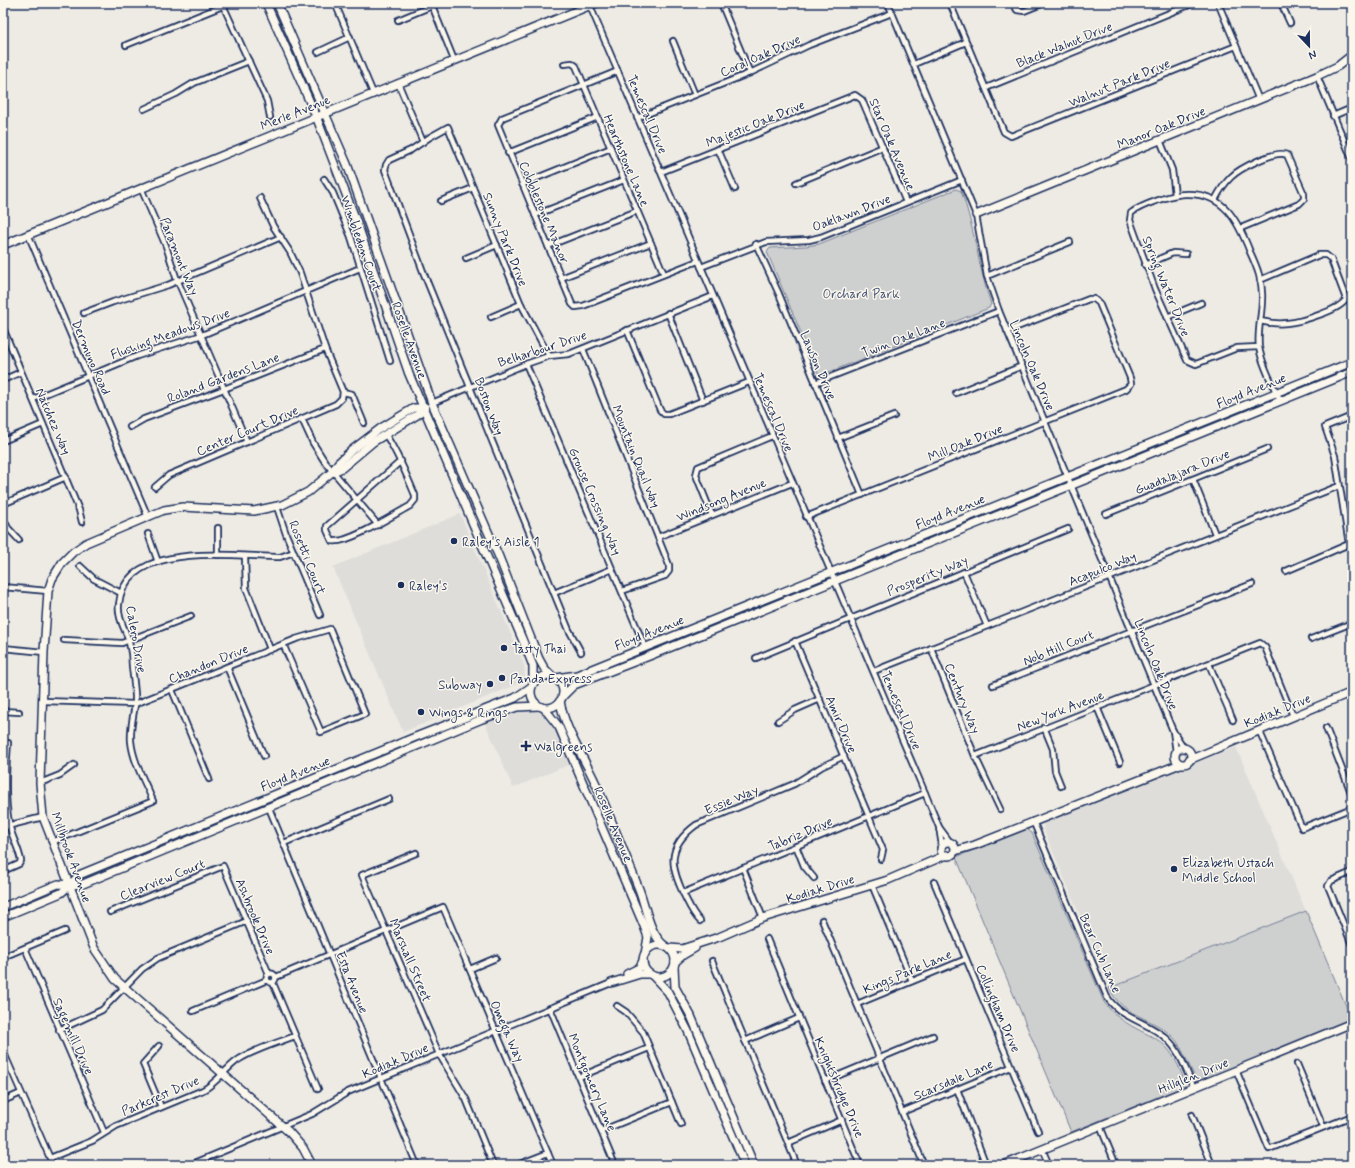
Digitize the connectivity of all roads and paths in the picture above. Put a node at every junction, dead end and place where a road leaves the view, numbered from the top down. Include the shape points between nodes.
1 (230, 3) edge
2 (266, 3) edge
3 (277, 3) edge
4 (335, 3) edge
5 (439, 3) edge
6 (720, 3) edge
7 (888, 3) edge
8 (950, 3) edge
9 (1013, 3) edge
10 (1044, 3) edge
11 (1194, 3) edge
12 (1218, 3) edge
13 (1281, 3) edge
14 (223, 4) edge
15 (431, 4) edge
16 (593, 4) edge
17 (892, 13) junction
18 (398, 20) dead end
19 (1290, 23) dead end
20 (350, 38) junction
21 (673, 41) dead end
22 (966, 42) junction
23 (126, 46) dead end
24 (1236, 46) junction
25 (318, 52) dead end
26 (1352, 54) edge
27 (454, 60) junction
28 (249, 61) junction
29 (564, 64) dead end
30 (914, 64) junction
31 (618, 71) junction
32 (750, 73) junction
33 (1316, 76) junction
34 (398, 83) junction
35 (584, 85) junction
36 (986, 88) junction
37 (373, 93) junction
38 (695, 95) junction
39 (858, 96) joint
40 (1259, 100) junction
41 (1352, 108) edge
42 (144, 109) dead end
43 (325, 113) junction
44 (316, 116) junction
45 (1333, 116) junction
46 (270, 117) dead end
47 (598, 117) junction
48 (638, 118) junction
49 (1160, 140) junction
50 (423, 142) junction
51 (882, 147) junction
52 (611, 148) junction
53 (718, 149) junction
54 (508, 153) junction
55 (1352, 160) edge
56 (661, 172) junction
57 (324, 179) dead end
58 (624, 180) junction
59 (962, 180) junction
60 (796, 183) dead end
61 (522, 184) junction
62 (141, 188) junction
63 (474, 188) junction
64 (735, 189) dead end
65 (1175, 195) junction
66 (260, 198) dead end
67 (1215, 200) junction
68 (441, 201) dead end
69 (906, 202) junction
70 (637, 211) junction
71 (535, 215) junction
72 (976, 215) junction
73 (1241, 228) junction
74 (28, 234) junction
75 (281, 237) junction
76 (1070, 242) dead end
77 (651, 243) junction
78 (756, 244) junction
79 (3, 245) edge
80 (497, 246) junction
81 (548, 246) junction
82 (1186, 254) dead end
83 (466, 258) dead end
84 (698, 261) junction
85 (1145, 265) junction
86 (701, 267) junction
87 (360, 268) junction
88 (664, 274) junction
89 (987, 276) junction
90 (561, 278) junction
91 (1260, 280) junction
92 (178, 281) junction
93 (306, 290) junction
94 (713, 296) junction
95 (1201, 303) dead end
96 (521, 304) junction
97 (999, 311) junction
98 (84, 313) dead end
99 (668, 313) junction
100 (490, 317) dead end
101 (1167, 317) junction
102 (1260, 321) junction
103 (3, 328) edge
104 (627, 330) junction
105 (1007, 331) junction
106 (202, 336) junction
107 (1259, 347) junction
108 (325, 349) junction
109 (583, 349) junction
110 (549, 356) junction
111 (390, 361) dead end
112 (1352, 362) edge
113 (526, 364) junction
114 (1022, 366) junction
115 (21, 372) junction
116 (1352, 372) edge
117 (88, 376) junction
118 (3, 380) edge
119 (750, 382) junction
120 (815, 383) junction
121 (471, 386) junction
122 (224, 389) junction
123 (343, 392) junction
124 (956, 393) dead end
125 (1276, 393) junction
126 (33, 399) junction
127 (703, 401) junction
128 (1280, 401) junction
129 (432, 403) junction
130 (423, 408) junction
131 (894, 416) dead end
132 (1352, 416) edge
133 (302, 419) junction
134 (1045, 422) junction
135 (364, 423) dead end
136 (43, 424) junction
137 (130, 426) dead end
138 (385, 434) junction
139 (772, 436) junction
140 (838, 438) junction
141 (3, 441) edge
142 (247, 442) junction
143 (1267, 449) dead end
144 (400, 461) junction
145 (332, 472) junction
146 (1068, 477) junction
147 (66, 478) junction
148 (1193, 478) junction
149 (792, 483) junction
150 (1072, 486) junction
151 (1339, 486) junction
152 (155, 487) dead end
153 (862, 495) junction
154 (355, 500) junction
155 (3, 504) edge
156 (277, 507) junction
157 (1106, 514) dead end
158 (712, 515) junction
159 (148, 517) junction
160 (806, 517) junction
161 (3, 518) edge
162 (82, 522) dead end
163 (378, 524) junction
164 (218, 528) dead end
165 (1068, 529) dead end
166 (148, 534) dead end
167 (1215, 534) junction
168 (658, 537) junction
169 (19, 540) dead end
170 (1349, 544) junction
171 (294, 552) junction
172 (1352, 552) edge
173 (218, 555) junction
174 (245, 557) junction
175 (158, 562) junction
176 (80, 566) dead end
177 (612, 569) junction
178 (1286, 571) dead end
179 (831, 572) junction
180 (964, 572) junction
181 (1109, 577) junction
182 (835, 581) junction
183 (1252, 584) dead end
184 (3, 587) edge
185 (48, 591) junction
186 (622, 591) junction
187 (121, 593) junction
188 (554, 593) junction
189 (320, 615) dead end
190 (191, 616) dead end
191 (851, 618) junction
192 (1352, 623) edge
193 (987, 626) junction
194 (1131, 630) junction
195 (1312, 639) dead end
196 (64, 640) dead end
197 (795, 641) junction
198 (129, 642) junction
199 (283, 644) junction
200 (645, 647) junction
201 (3, 648) edge
202 (931, 648) junction
203 (270, 649) junction
204 (44, 652) junction
205 (581, 652) dead end
206 (756, 658) dead end
207 (1209, 664) junction
208 (227, 667) junction
209 (874, 671) junction
210 (554, 677) junction
211 (532, 685) junction
212 (993, 685) dead end
213 (1154, 686) junction
214 (172, 690) junction
215 (1352, 692) edge
216 (562, 698) junction
217 (820, 699) junction
218 (44, 701) junction
219 (135, 704) junction
220 (542, 707) junction
221 (1097, 707) junction
222 (3, 711) edge
223 (18, 712) dead end
224 (479, 712) junction
225 (1293, 716) junction
226 (1233, 720) dead end
227 (778, 721) dead end
228 (1044, 727) junction
229 (1326, 728) dead end
230 (1259, 730) junction
231 (1173, 731) junction
232 (449, 733) junction
233 (413, 738) junction
234 (8, 743) dead end
235 (1186, 749) junction
236 (1212, 750) junction
237 (1175, 754) junction
238 (264, 756) dead end
239 (844, 756) junction
240 (975, 756) junction
241 (1189, 760) junction
242 (1120, 762) dead end
243 (373, 764) junction
244 (1180, 764) junction
245 (74, 765) dead end
246 (1157, 772) junction
247 (209, 779) dead end
248 (4, 781) edge
249 (40, 783) junction
250 (1061, 786) dead end
251 (925, 792) junction
252 (1352, 795) edge
253 (389, 799) dead end
254 (269, 808) junction
255 (1352, 808) edge
256 (1000, 809) dead end
257 (869, 816) junction
258 (43, 817) junction
259 (1033, 821) junction
260 (9, 824) junction
261 (3, 827) edge
262 (939, 827) junction
263 (52, 842) junction
264 (982, 842) junction
265 (284, 843) junction
266 (951, 843) junction
267 (796, 846) junction
268 (942, 847) junction
269 (955, 851) junction
270 (416, 853) dead end
271 (946, 855) junction
272 (881, 859) dead end
273 (928, 862) junction
274 (223, 866) joint
275 (743, 868) junction
276 (3, 871) edge
277 (1352, 872) edge
278 (814, 878) dead end
279 (934, 882) dead end
280 (70, 885) junction
281 (872, 885) junction
282 (683, 893) junction
283 (3, 907) edge
284 (110, 912) dead end
285 (3, 917) edge
286 (763, 918) junction
287 (700, 920) dead end
288 (822, 920) dead end
289 (247, 921) junction
290 (387, 930) junction
291 (65, 931) dead end
292 (719, 937) junction
293 (767, 940) dead end
294 (1352, 945) edge
295 (667, 947) junction
296 (25, 948) junction
297 (330, 954) junction
298 (3, 957) edge
299 (644, 957) junction
300 (496, 958) dead end
301 (966, 959) junction
302 (712, 962) dead end
303 (675, 965) junction
304 (470, 969) junction
305 (269, 974) junction
306 (651, 975) junction
307 (276, 977) junction
308 (267, 980) junction
309 (912, 981) junction
310 (273, 982) junction
311 (611, 983) junction
312 (124, 987) junction
313 (857, 1004) junction
314 (617, 1006) dead end
315 (550, 1008) junction
316 (192, 1011) dead end
317 (799, 1018) junction
318 (1351, 1025) edge
319 (59, 1030) junction
320 (495, 1031) junction
321 (295, 1036) junction
322 (933, 1036) dead end
323 (745, 1041) junction
324 (159, 1046) dead end
325 (649, 1048) junction
326 (3, 1051) edge
327 (439, 1054) junction
328 (880, 1058) junction
329 (1297, 1064) dead end
330 (1012, 1067) junction
331 (1236, 1070) junction
332 (223, 1073) junction
333 (579, 1077) junction
334 (381, 1078) junction
335 (826, 1081) junction
336 (318, 1088) dead end
337 (1194, 1088) junction
338 (957, 1090) junction
339 (21, 1093) junction
340 (3, 1101) edge
341 (672, 1102) junction
342 (161, 1107) junction
343 (902, 1112) junction
344 (1192, 1115) dead end
345 (1352, 1116) edge
346 (842, 1120) junction
347 (681, 1124) dead end
348 (283, 1126) junction
349 (1100, 1126) junction
350 (1323, 1126) junction
351 (601, 1131) junction
352 (1038, 1131) dead end
353 (104, 1132) junction
354 (788, 1143) junction
355 (1042, 1149) junction
356 (548, 1153) junction
357 (50, 1158) junction
358 (53, 1165) edge
359 (190, 1165) edge
360 (312, 1165) edge
361 (417, 1165) edge
362 (493, 1165) edge
363 (517, 1165) edge
364 (553, 1165) edge
365 (615, 1165) edge
366 (745, 1165) edge
367 (754, 1165) edge
368 (797, 1165) edge
369 (860, 1165) edge
370 (924, 1165) edge
371 (986, 1165) edge
372 (1004, 1165) edge
373 (1049, 1165) edge
374 (1116, 1165) edge
375 (1212, 1165) edge

1 - 14 street
2 - 44 street, Roselle Avenue
3 - 43 street, Roselle Avenue
4 - 20 street
5 - 15 street
6 - 32 street
7 - 17 street, Lincoln Oak Drive
8 - 22 street
9 - 10 street via 1019,11
11 - 36 street, Black Walnut Drive
12 - 24 street
13 - 19 street
14 - 23 street
14 - 28 street
15 - 18 street
15 - 27 street
16 - 27 street, Merle Avenue
16 - 31 street, Temescal Drive
17 - 30 street, Lincoln Oak Drive
17 - 32 street, Coral Oak Drive via 810,45
20 - 25 street
20 - 37 street
21 - 38 street
22 - 30 street
22 - 36 street
24 - 36 street, Walnut Park Drive via 1014,136 1004,132
24 - 40 street
26 - 33 street, Manor Oak Drive via 1338,66
27 - 34 street, Merle Avenue
28 - 42 street via 194,83
28 - 46 street
29 - 35 street, Hearthstone Lane via 575,64
30 - 59 street, Lincoln Oak Drive
31 - 35 street, Cobblestone Manor
31 - 48 street, Temescal Drive
32 - 38 street, Coral Oak Drive
33 - 40 street, Manor Oak Drive
33 - 45 street
34 - 37 street, Merle Avenue
34 - 50 street
35 - 47 street, Hearthstone Lane
35 - 54 street, Cobblestone Manor via 502,118 498,122 498,128
37 - 43 street, Merle Avenue
38 - 48 street, Coral Oak Drive
39 - 51 street, Star Oak Avenue
39 - 53 street, Majestic Oak Drive via 852,95
40 - 49 street, Manor Oak Drive
41 - 45 street
43 - 44 street, Merle Avenue
43 - 129 street, Roselle Avenue via 366,214
44 - 62 street, Merle Avenue
44 - 130 street, Roselle Avenue
45 - 55 street
47 - 52 street, Hearthstone Lane
47 - 54 street
48 - 56 street, Temescal Drive
49 - 65 street via 1172,170
49 - 72 street, Manor Oak Drive
50 - 63 street, Sunny Park Drive via 448,127
50 - 121 street, Boston Way via 389,160 385,170 424,274
51 - 60 street
51 - 69 street, Star Oak Avenue
52 - 58 street, Hearthstone Lane
52 - 61 street
53 - 56 street, Majestic Oak Drive
53 - 64 street
54 - 61 street, Cobblestone Manor
56 - 84 street, Temescal Drive
57 - 87 street, Wimbledon Court via 333,193 351,237
58 - 70 street, Hearthstone Lane
58 - 71 street
59 - 69 street, Oaklawn Drive
59 - 72 street, Lincoln Oak Drive
61 - 71 street, Cobblestone Manor
62 - 74 street, Merle Avenue
62 - 92 street, Paramont Way
63 - 68 street
63 - 80 street, Sunny Park Drive
65 - 67 street via 1199,195
65 - 85 street, Spring Water Drive via 1134,211 1130,215
66 - 75 street
67 - 73 street via 1231,214
67 - 73 street via 1224,185 1238,171 1279,153 1289,157 1304,199 1299,204
69 - 78 street, Oaklawn Drive via 821,237
70 - 77 street, Hearthstone Lane
70 - 81 street
71 - 81 street, Cobblestone Manor
72 - 89 street, Lincoln Oak Drive
73 - 91 street
74 - 79 street, Merle Avenue
74 - 117 street, Dermuno Road
75 - 92 street
75 - 93 street via 296,263
76 - 89 street
77 - 88 street, Hearthstone Lane
77 - 90 street
78 - 86 street, Oaklawn Drive
78 - 120 street, Lawson Drive
80 - 83 street
80 - 96 street, Sunny Park Drive
81 - 90 street, Cobblestone Manor
82 - 85 street via 1173,253
84 - 86 street, Temescal Drive
84 - 88 street, Cobblestone Manor
85 - 101 street, Spring Water Drive
86 - 94 street, Temescal Drive
87 - 93 street, Flushing Meadows Drive
87 - 111 street, Wimbledon Court
88 - 90 street, Cobblestone Manor via 579,308 572,304
89 - 97 street, Lincoln Oak Drive
91 - 102 street
91 - 102 street via 1326,255 1331,259 1346,295 1341,306 1296,322 1278,324
92 - 98 street
92 - 106 street, Paramont Way
93 - 106 street, Flushing Meadows Drive
93 - 108 street
94 - 99 street, Belharbour Drive
94 - 119 street, Temescal Drive
95 - 101 street
96 - 100 street
96 - 110 street, Sunny Park Drive
97 - 105 street, Lincoln Oak Drive
97 - 120 street, Twin Oak Lane
99 - 104 street, Belharbour Drive
99 - 127 street
101 - 107 street, Spring Water Drive via 1187,360 1191,363 1196,364 1237,348
102 - 107 street
103 - 115 street, Natchez Way
104 - 109 street, Belharbour Drive
104 - 127 street via 660,410 664,414
105 - 114 street, Lincoln Oak Drive
105 - 134 street, Mill Oak Drive via 1089,299 1099,303 1131,381 1130,385 1126,389
106 - 117 street, Flushing Meadows Drive via 137,356
106 - 122 street, Paramont Way
107 - 125 street
108 - 122 street, Roland Gardens Lane
108 - 123 street
109 - 110 street, Belharbour Drive via 569,354
109 - 168 street, Mountain Quail Way
110 - 113 street, Belharbour Drive
112 - 125 street, Floyd Avenue
113 - 121 street, Belharbour Drive
113 - 177 street, Grouse Crossing Way
114 - 124 street
114 - 134 street, Lincoln Oak Drive
115 - 118 street
115 - 126 street, Natchez Way
116 - 128 street, Floyd Avenue
117 - 126 street, Flushing Meadows Drive
117 - 159 street, Dermuno Road
119 - 127 street
119 - 139 street, Temescal Drive
120 - 140 street, Lawson Drive
121 - 129 street, Belharbour Drive
121 - 188 street, Boston Way
122 - 137 street, Roland Gardens Lane
122 - 142 street, Paramont Way
123 - 133 street, Center Court Drive via 342,398 336,404
123 - 135 street via 352,395
125 - 128 street
125 - 146 street, Floyd Avenue
126 - 136 street, Natchez Way
128 - 150 street, Floyd Avenue
129 - 130 street, Belharbour Drive
129 - 210 street, Roselle Avenue via 483,518 539,659
130 - 138 street, Belharbour Drive via 417,415
130 - 145 street, Belharbour Drive via 414,408 381,428 338,462
130 - 211 street, Roselle Avenue via 526,648 533,666
131 - 140 street
132 - 151 street via 1324,427 1335,456
133 - 142 street, Center Court Drive
133 - 145 street via 319,454
134 - 146 street, Lincoln Oak Drive
134 - 153 street, Mill Oak Drive
136 - 141 street
136 - 147 street, Natchez Way
138 - 144 street
138 - 145 street, Belharbour Drive via 342,468
139 - 149 street, Temescal Drive
139 - 158 street via 700,465 696,469
140 - 153 street, Lawson Drive
142 - 152 street, Center Court Drive via 169,475
143 - 148 street, Guadalajara Drive
144 - 154 street
144 - 163 street via 415,499 410,506
145 - 154 street
145 - 156 street, Belharbour Drive via 308,492
146 - 150 street, Lincoln Oak Drive
146 - 179 street, Floyd Avenue
147 - 155 street
147 - 162 street, Natchez Way
148 - 157 street, Guadalajara Drive
148 - 167 street
149 - 158 street, Windsong Avenue
149 - 160 street, Temescal Drive
150 - 181 street, Lincoln Oak Drive
150 - 182 street, Floyd Avenue
151 - 167 street, Acapulco Way
151 - 170 street
153 - 160 street, Mill Oak Drive
154 - 163 street
154 - 163 street via 327,526 332,541 339,541
156 - 159 street, Belharbour Drive via 243,511 179,508 164,510
156 - 171 street, Rosetti Court
158 - 168 street, Windsong Avenue
159 - 185 street, Millbrook Avenue via 86,543 73,552 55,573
160 - 179 street, Temescal Drive
161 - 169 street
164 - 173 street
165 - 180 street, Prosperity Way
166 - 175 street
167 - 181 street, Acapulco Way
168 - 186 street, Mountain Quail Way via 669,571 665,576
170 - 172 street
170 - 178 street
171 - 174 street, Calero Drive via 280,557
171 - 189 street, Rosetti Court
173 - 174 street, Calero Drive
173 - 175 street, Calero Drive via 189,555
174 - 203 street via 246,588
175 - 187 street, Calero Drive via 132,576
176 - 187 street via 94,579
177 - 186 street, Grouse Crossing Way
177 - 188 street
179 - 182 street, Temescal Drive
179 - 200 street, Floyd Avenue
180 - 191 street, Prosperity Way
180 - 193 street
181 - 193 street, Acapulco Way
181 - 194 street, Lincoln Oak Drive
182 - 191 street, Temescal Drive
182 - 216 street, Floyd Avenue via 582,681 574,685
183 - 194 street, Nob Hill Court
184 - 185 street
185 - 204 street, Millbrook Avenue
186 - 200 street, Grouse Crossing Way
187 - 198 street, Calero Drive via 118,606
188 - 205 street, Boston Way
190 - 198 street
191 - 197 street, Prosperity Way
191 - 209 street, Temescal Drive
192 - 195 street
193 - 202 street, Acapulco Way
194 - 212 street, Nob Hill Court
194 - 213 street, Lincoln Oak Drive
196 - 198 street
197 - 206 street, Prosperity Way
197 - 217 street, Amir Drive
198 - 219 street, Calero Drive
199 - 199 street, Chandon Drive via 330,629 365,714 320,732
199 - 203 street, Chandon Drive
200 - 210 street, Floyd Avenue via 577,675
201 - 204 street
202 - 209 street, Acapulco Way
202 - 240 street, Century Way
203 - 208 street, Chandon Drive
204 - 218 street, Millbrook Avenue
207 - 213 street, New York Avenue
207 - 225 street, New York Avenue via 1260,643 1265,647
207 - 226 street
208 - 214 street, Chandon Drive
208 - 238 street
209 - 251 street, Temescal Drive
210 - 211 street via 541,676
210 - 216 street via 562,685
211 - 220 street via 532,699
211 - 224 street, Floyd Avenue via 515,698
213 - 221 street, New York Avenue
213 - 231 street, Lincoln Oak Drive
214 - 219 street, Chandon Drive
214 - 247 street
215 - 225 street, Kodiak Drive
216 - 220 street via 554,706
216 - 295 street, Roselle Avenue via 564,718 604,804 646,906 652,929
217 - 227 street via 794,710
217 - 239 street, Amir Drive
218 - 219 street, Chandon Drive
218 - 249 street, Millbrook Avenue
219 - 263 street, Calero Drive via 131,741 134,757 153,801
220 - 232 street, Floyd Avenue via 517,707
220 - 299 street, Roselle Avenue via 559,727 646,932 648,942
221 - 228 street, New York Avenue
221 - 242 street
222 - 223 street
224 - 232 street via 476,717 447,728
224 - 233 street, Floyd Avenue
225 - 230 street, Kodiak Drive
228 - 240 street, New York Avenue
228 - 250 street via 1053,749 1055,771
229 - 252 street
230 - 236 street, Kodiak Drive
230 - 255 street via 1302,828
231 - 235 street, Lincoln Oak Drive
231 - 237 street, Lincoln Oak Drive
232 - 243 street, Floyd Avenue
233 - 243 street via 415,743 374,760
233 - 280 street, Floyd Avenue via 79,876
234 - 248 street
235 - 236 street, Kodiak Drive
235 - 237 street via 1180,749
235 - 241 street via 1191,756
236 - 241 street, Kodiak Drive
237 - 244 street
237 - 246 street
239 - 257 street, Amir Drive
239 - 282 street, Essie Way via 794,784 696,825 683,834 674,859 674,873
240 - 256 street, Century Way
241 - 244 street
243 - 254 street, Floyd Avenue
244 - 246 street
245 - 249 street via 60,775
246 - 259 street
248 - 260 street
249 - 258 street, Millbrook Avenue
251 - 257 street, Tabriz Drive
251 - 262 street, Temescal Drive
253 - 265 street
254 - 265 street, Esta Avenue
254 - 280 street, Floyd Avenue via 83,884
257 - 267 street, Tabriz Drive
257 - 272 street, Amir Drive via 883,850
258 - 260 street
258 - 263 street, Millbrook Avenue
259 - 264 street
259 - 337 street, Bear Cub Lane via 1107,997 1123,1014 1159,1033 1174,1046
260 - 261 street
260 - 276 street via 21,862
262 - 266 street, Temescal Drive
262 - 268 street, Temescal Drive
263 - 280 street, Millbrook Avenue
264 - 266 street
264 - 269 street
265 - 297 street, Esta Avenue
266 - 268 street via 945,843
266 - 269 street via 955,846
267 - 275 street, Tabriz Drive
267 - 278 street via 804,866
268 - 271 street
268 - 273 street, Kodiak Drive
269 - 271 street
270 - 290 street, Marshall Street via 362,875
271 - 273 street, Kodiak Drive
273 - 281 street, Kodiak Drive
274 - 284 street, Clearview Court
274 - 289 street, Ashbrook Drive
275 - 282 street, Tabriz Drive
275 - 286 street
277 - 294 street via 1331,881 1328,886
279 - 301 street, Collingham Drive
280 - 283 street, Floyd Avenue via 58,884
280 - 285 street, Floyd Avenue via 61,893
280 - 312 street, Millbrook Avenue via 94,948 108,971
281 - 286 street, Kodiak Drive
281 - 309 street
282 - 287 street, Essie Way via 694,915
286 - 292 street, Kodiak Drive
288 - 313 street
289 - 305 street, Ashbrook Drive
289 - 312 street via 158,958 142,969
290 - 297 street
290 - 304 street, Omega Way via 443,907
290 - 327 street, Marshall Street
291 - 296 street
292 - 295 street, Kodiak Drive via 682,949
292 - 303 street, Kodiak Drive via 683,955
293 - 317 street, Knightsbridge Drive
295 - 299 street via 654,946
295 - 303 street via 674,955
296 - 298 street
296 - 319 street, Sagemill Drive
297 - 307 street
297 - 334 street, Esta Avenue
299 - 306 street via 645,968
299 - 311 street, Kodiak Drive via 637,969
300 - 304 street
301 - 309 street, Kings Park Lane
301 - 330 street, Collingham Drive
302 - 323 street
303 - 306 street via 666,976
303 - 367 street via 674,987 692,1016
304 - 320 street, Omega Way
305 - 307 street
305 - 308 street
306 - 311 street, Kodiak Drive via 640,974
306 - 366 street via 668,992 688,1030
307 - 310 street
308 - 310 street
308 - 316 street
309 - 313 street, Kings Park Lane
310 - 321 street
311 - 315 street, Kodiak Drive
312 - 319 street via 102,1010
312 - 332 street, Millbrook Avenue
313 - 328 street
314 - 325 street via 639,1027
315 - 320 street, Kodiak Drive
315 - 333 street, Montgomery Lane
317 - 323 street
317 - 335 street, Knightsbridge Drive
318 - 331 street, Hillglen Drive
319 - 353 street, Sagemill Drive
320 - 327 street, Kodiak Drive
320 - 356 street, Omega Way
321 - 332 street, Parkcrest Drive via 239,1060
321 - 336 street
322 - 328 street
323 - 354 street
324 - 342 street via 143,1064
325 - 333 street
325 - 341 street
326 - 339 street
327 - 334 street, Kodiak Drive
327 - 362 street, Marshall Street via 466,1099
328 - 335 street
328 - 343 street
329 - 350 street
330 - 338 street, Scarsdale Lane
330 - 352 street, Collingham Drive
331 - 337 street, Hillglen Drive
331 - 350 street via 1269,1149
332 - 342 street, Parkcrest Drive via 207,1088
332 - 348 street, Millbrook Avenue
333 - 351 street, Montgomery Lane
334 - 348 street, Kodiak Drive
334 - 361 street, Esta Avenue
335 - 346 street, Knightsbridge Drive
337 - 349 street, Hillglen Drive
338 - 343 street, Scarsdale Lane
338 - 371 street
339 - 340 street
339 - 357 street
341 - 347 street
341 - 351 street
342 - 353 street, Parkcrest Drive
343 - 370 street
344 - 375 street
345 - 350 street
346 - 354 street
346 - 369 street, Knightsbridge Drive
348 - 359 street, Kodiak Drive
348 - 360 street, Millbrook Avenue via 302,1148
349 - 355 street, Hillglen Drive
349 - 374 street
351 - 365 street, Montgomery Lane
353 - 357 street, Parkcrest Drive via 92,1141
354 - 368 street
355 - 372 street, Hillglen Drive
355 - 373 street
356 - 363 street
356 - 364 street, Omega Way
357 - 358 street

